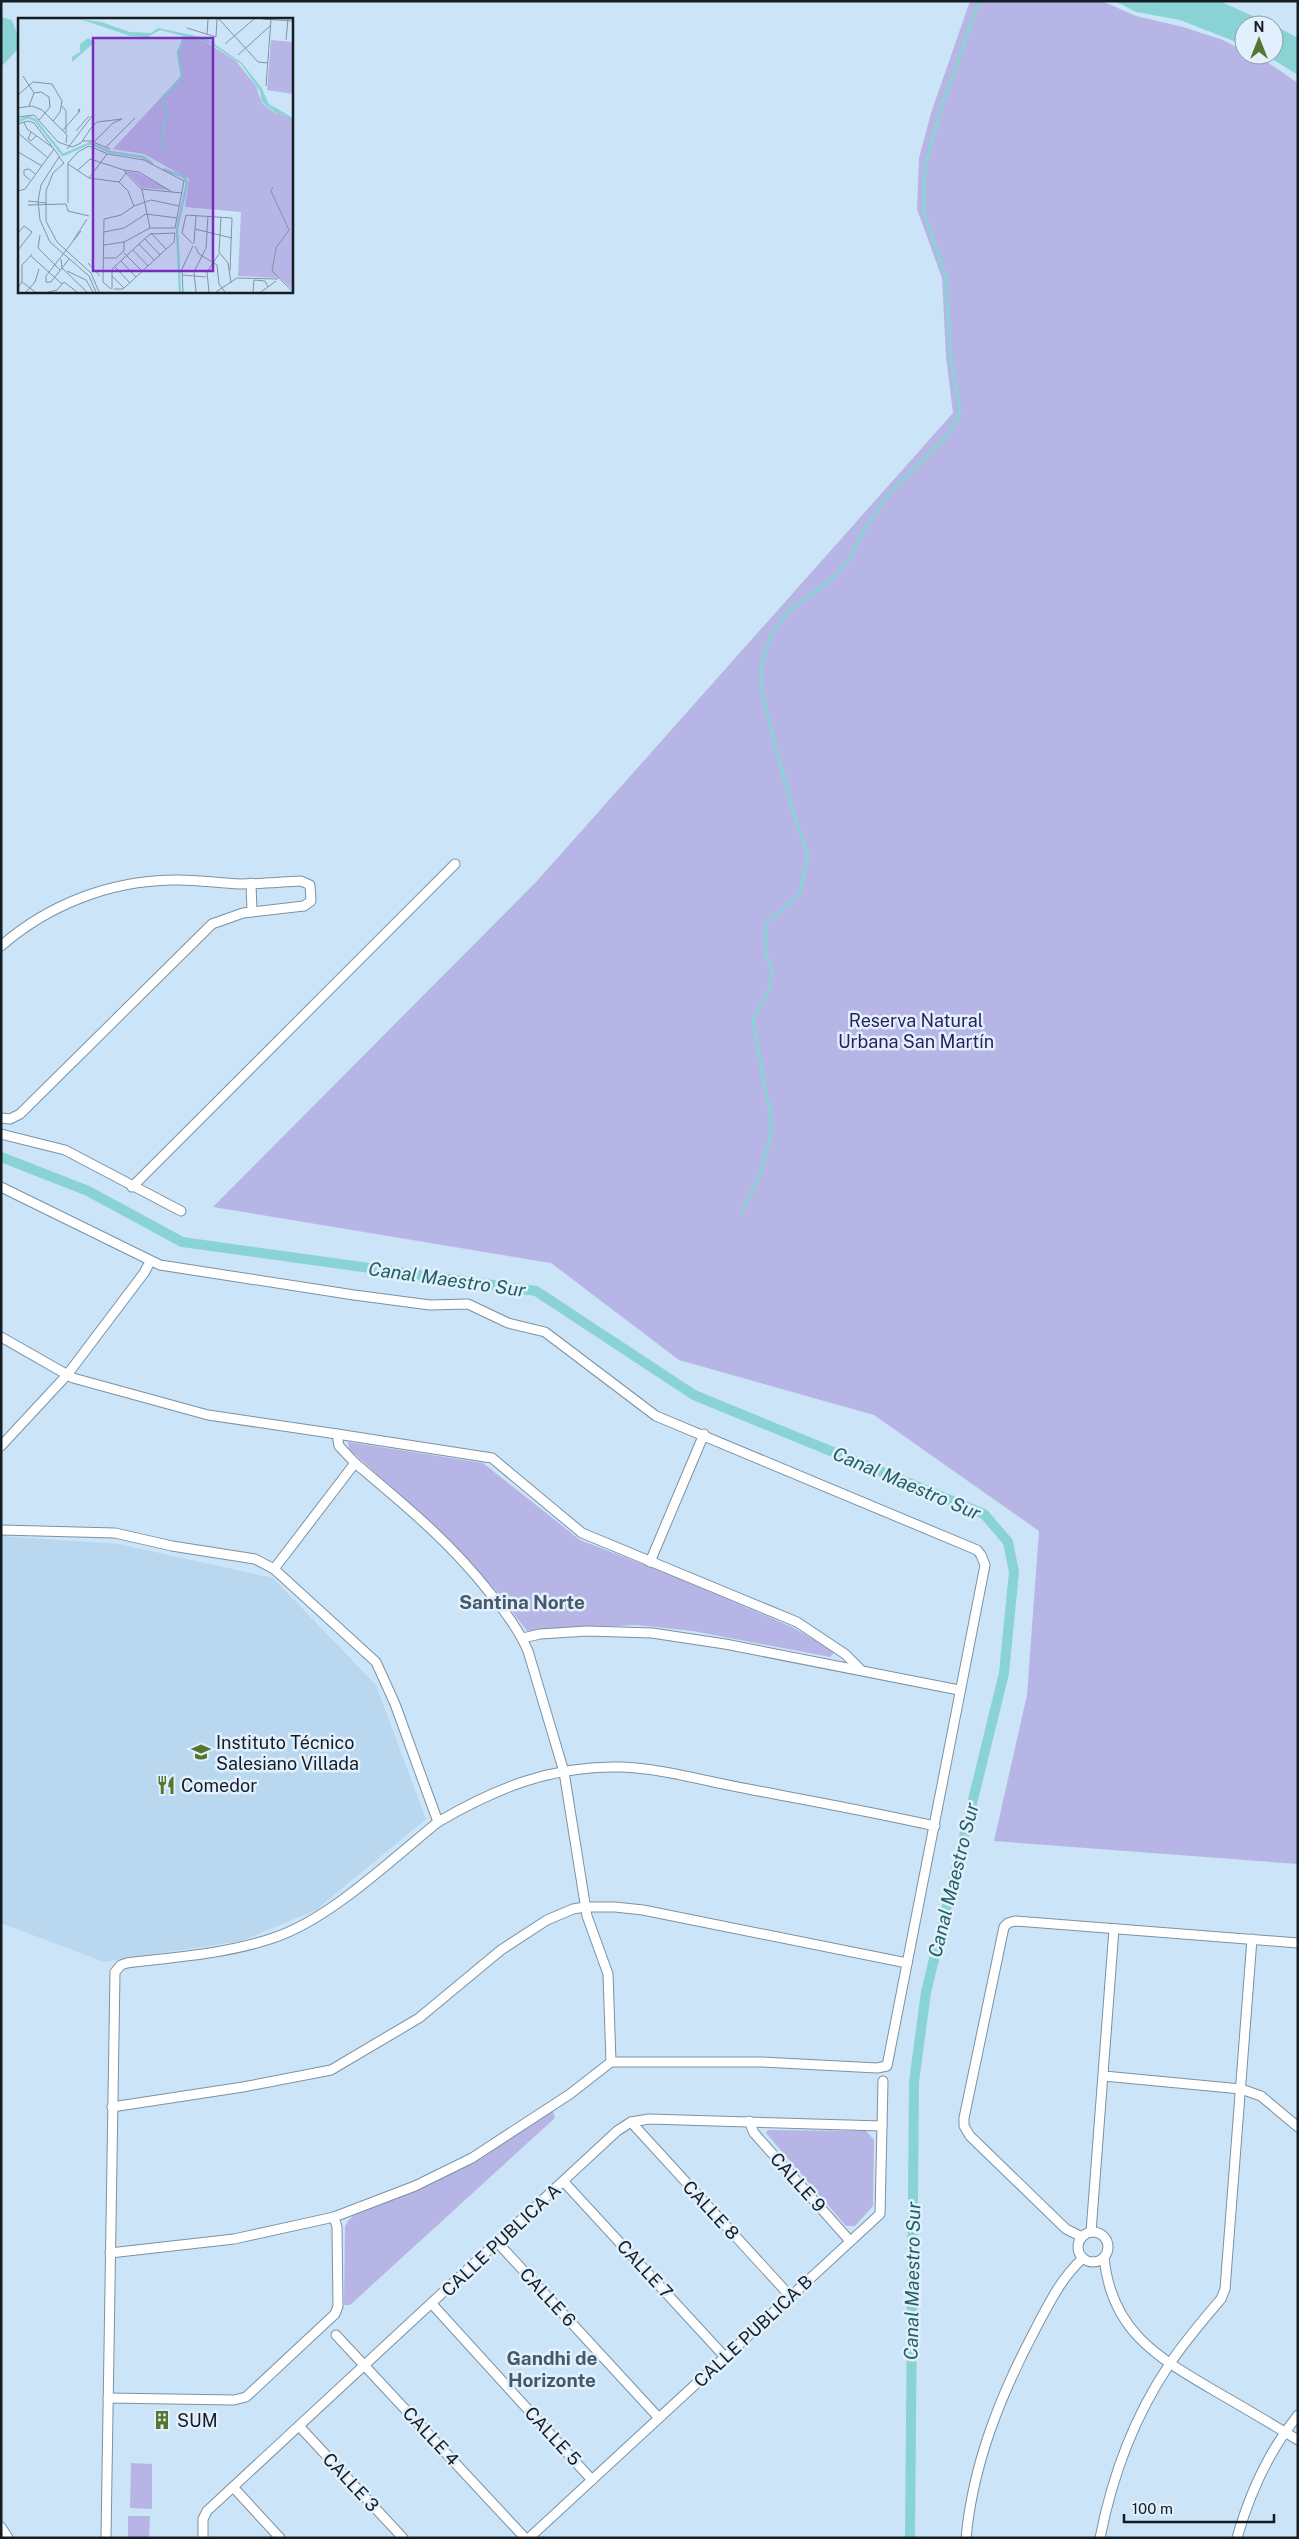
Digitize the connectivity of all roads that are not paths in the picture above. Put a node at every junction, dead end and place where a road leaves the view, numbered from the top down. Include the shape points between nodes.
1 (455, 864) dead end
2 (251, 883) junction
3 (252, 912) junction
4 (1, 946) edge
5 (1, 1118) edge
6 (1, 1134) edge
7 (1, 1187) edge
8 (132, 1187) junction
9 (181, 1211) dead end
10 (150, 1262) junction
11 (1, 1337) edge
12 (67, 1375) junction
13 (337, 1434) junction
14 (704, 1434) junction
15 (1, 1446) edge
16 (355, 1464) junction
17 (1, 1530) edge
18 (650, 1562) junction
19 (274, 1569) junction
20 (523, 1638) junction
21 (860, 1669) junction
22 (959, 1690) junction
23 (564, 1772) junction
24 (438, 1822) junction
25 (935, 1826) junction
26 (585, 1907) junction
27 (1114, 1929) junction
28 (1252, 1939) junction
29 (1298, 1943) edge
30 (907, 1963) junction
31 (611, 2062) junction
32 (1104, 2076) junction
33 (883, 2081) dead end
34 (1241, 2089) junction
35 (112, 2107) junction
36 (749, 2121) junction
37 (631, 2122) junction
38 (882, 2126) junction
39 (1298, 2127) edge
40 (564, 2182) junction
41 (334, 2217) junction
42 (1091, 2232) junction
43 (1082, 2237) junction
44 (850, 2241) junction
45 (498, 2243) junction
46 (110, 2253) junction
47 (1104, 2257) junction
48 (1083, 2258) junction
49 (791, 2297) junction
50 (432, 2304) junction
51 (336, 2335) dead end
52 (725, 2357) junction
53 (1169, 2364) junction
54 (365, 2365) junction
55 (108, 2398) junction
56 (1298, 2415) edge
57 (659, 2418) junction
58 (299, 2426) junction
59 (1284, 2432) junction
60 (1298, 2440) edge
61 (592, 2480) junction
62 (233, 2487) junction
63 (1, 2526) edge
64 (8, 2538) edge
65 (106, 2538) edge
66 (203, 2538) edge
67 (280, 2538) edge
68 (403, 2538) edge
69 (525, 2538) edge
70 (529, 2538) edge
71 (966, 2538) edge
72 (1100, 2538) edge
73 (1237, 2538) edge

1 - 8 street
2 - 3 street
2 - 3 street via 301,881 310,885 312,896 304,906
2 - 4 street via 170,880 110,888 41,916
3 - 5 street via 212,924 20,1114 10,1119
6 - 8 street via 65,1150
7 - 10 street
8 - 9 street
10 - 12 street
10 - 14 street via 354,1295 430,1304 468,1304 508,1323 545,1332 652,1412
11 - 12 street
12 - 13 street via 208,1415
12 - 15 street
13 - 16 street via 339,1446
13 - 18 street via 489,1457 575,1528
14 - 18 street
14 - 22 street via 982,1554 985,1566
16 - 19 street
16 - 20 street via 450,1546
17 - 19 street via 115,1533 255,1559
18 - 21 street via 797,1622 845,1654
19 - 24 street via 376,1662 395,1704
20 - 21 street via 596,1630 652,1633
20 - 23 street
21 - 22 street
22 - 25 street
23 - 24 street via 499,1789
23 - 25 street via 602,1767 640,1769
23 - 26 street
24 - 35 street via 330,1909 297,1929 230,1950 121,1965 114,1978
25 - 30 street
26 - 30 street via 643,1910
26 - 31 street via 608,1974
26 - 35 street via 559,1915 518,1938 419,2018 331,2070
27 - 28 street
27 - 32 street
27 - 43 street via 1015,1921 1004,1927 964,2118 964,2126 970,2136 1066,2230
28 - 29 street
28 - 34 street
30 - 31 street via 889,2063 884,2068 762,2062
31 - 41 street via 570,2094 472,2158 415,2186
32 - 34 street
32 - 42 street
33 - 38 street, CALLE PUBLICA B
34 - 39 street via 1261,2096
34 - 53 street via 1225,2289
35 - 46 street
36 - 37 street via 649,2119
36 - 38 street
36 - 44 street, CALLE 9 via 754,2133
37 - 40 street, CALLE PUBLICA A
37 - 49 street, CALLE 8
38 - 44 street, CALLE PUBLICA B via 881,2211
40 - 45 street, CALLE PUBLICA A
40 - 52 street, CALLE 7
41 - 46 street via 234,2239
41 - 55 street via 338,2237 338,2306 335,2314 246,2397 234,2400
42 - 43 street
42 - 47 street via 1105,2238 1108,2248
43 - 48 street via 1078,2250
44 - 49 street, CALLE PUBLICA B
45 - 50 street, CALLE PUBLICA A
45 - 57 street, CALLE 6
46 - 55 street
47 - 48 street via 1096,2262
47 - 53 street via 1111,2292 1123,2316 1148,2349
48 - 71 street via 1047,2306 1018,2360 999,2405 978,2470
49 - 52 street, CALLE PUBLICA B
50 - 54 street, CALLE PUBLICA A
50 - 61 street, CALLE 5
51 - 54 street, CALLE 4
52 - 57 street, CALLE PUBLICA B
53 - 59 street
53 - 72 street via 1126,2446
54 - 58 street, CALLE PUBLICA A
54 - 69 street, CALLE 4
55 - 65 street
56 - 59 street
57 - 61 street, CALLE PUBLICA B
58 - 62 street, CALLE PUBLICA A
58 - 68 street, CALLE 3
59 - 60 street
59 - 73 street via 1259,2474
61 - 70 street, CALLE PUBLICA B
62 - 66 street, CALLE PUBLICA A via 204,2514
62 - 67 street
63 - 64 street

